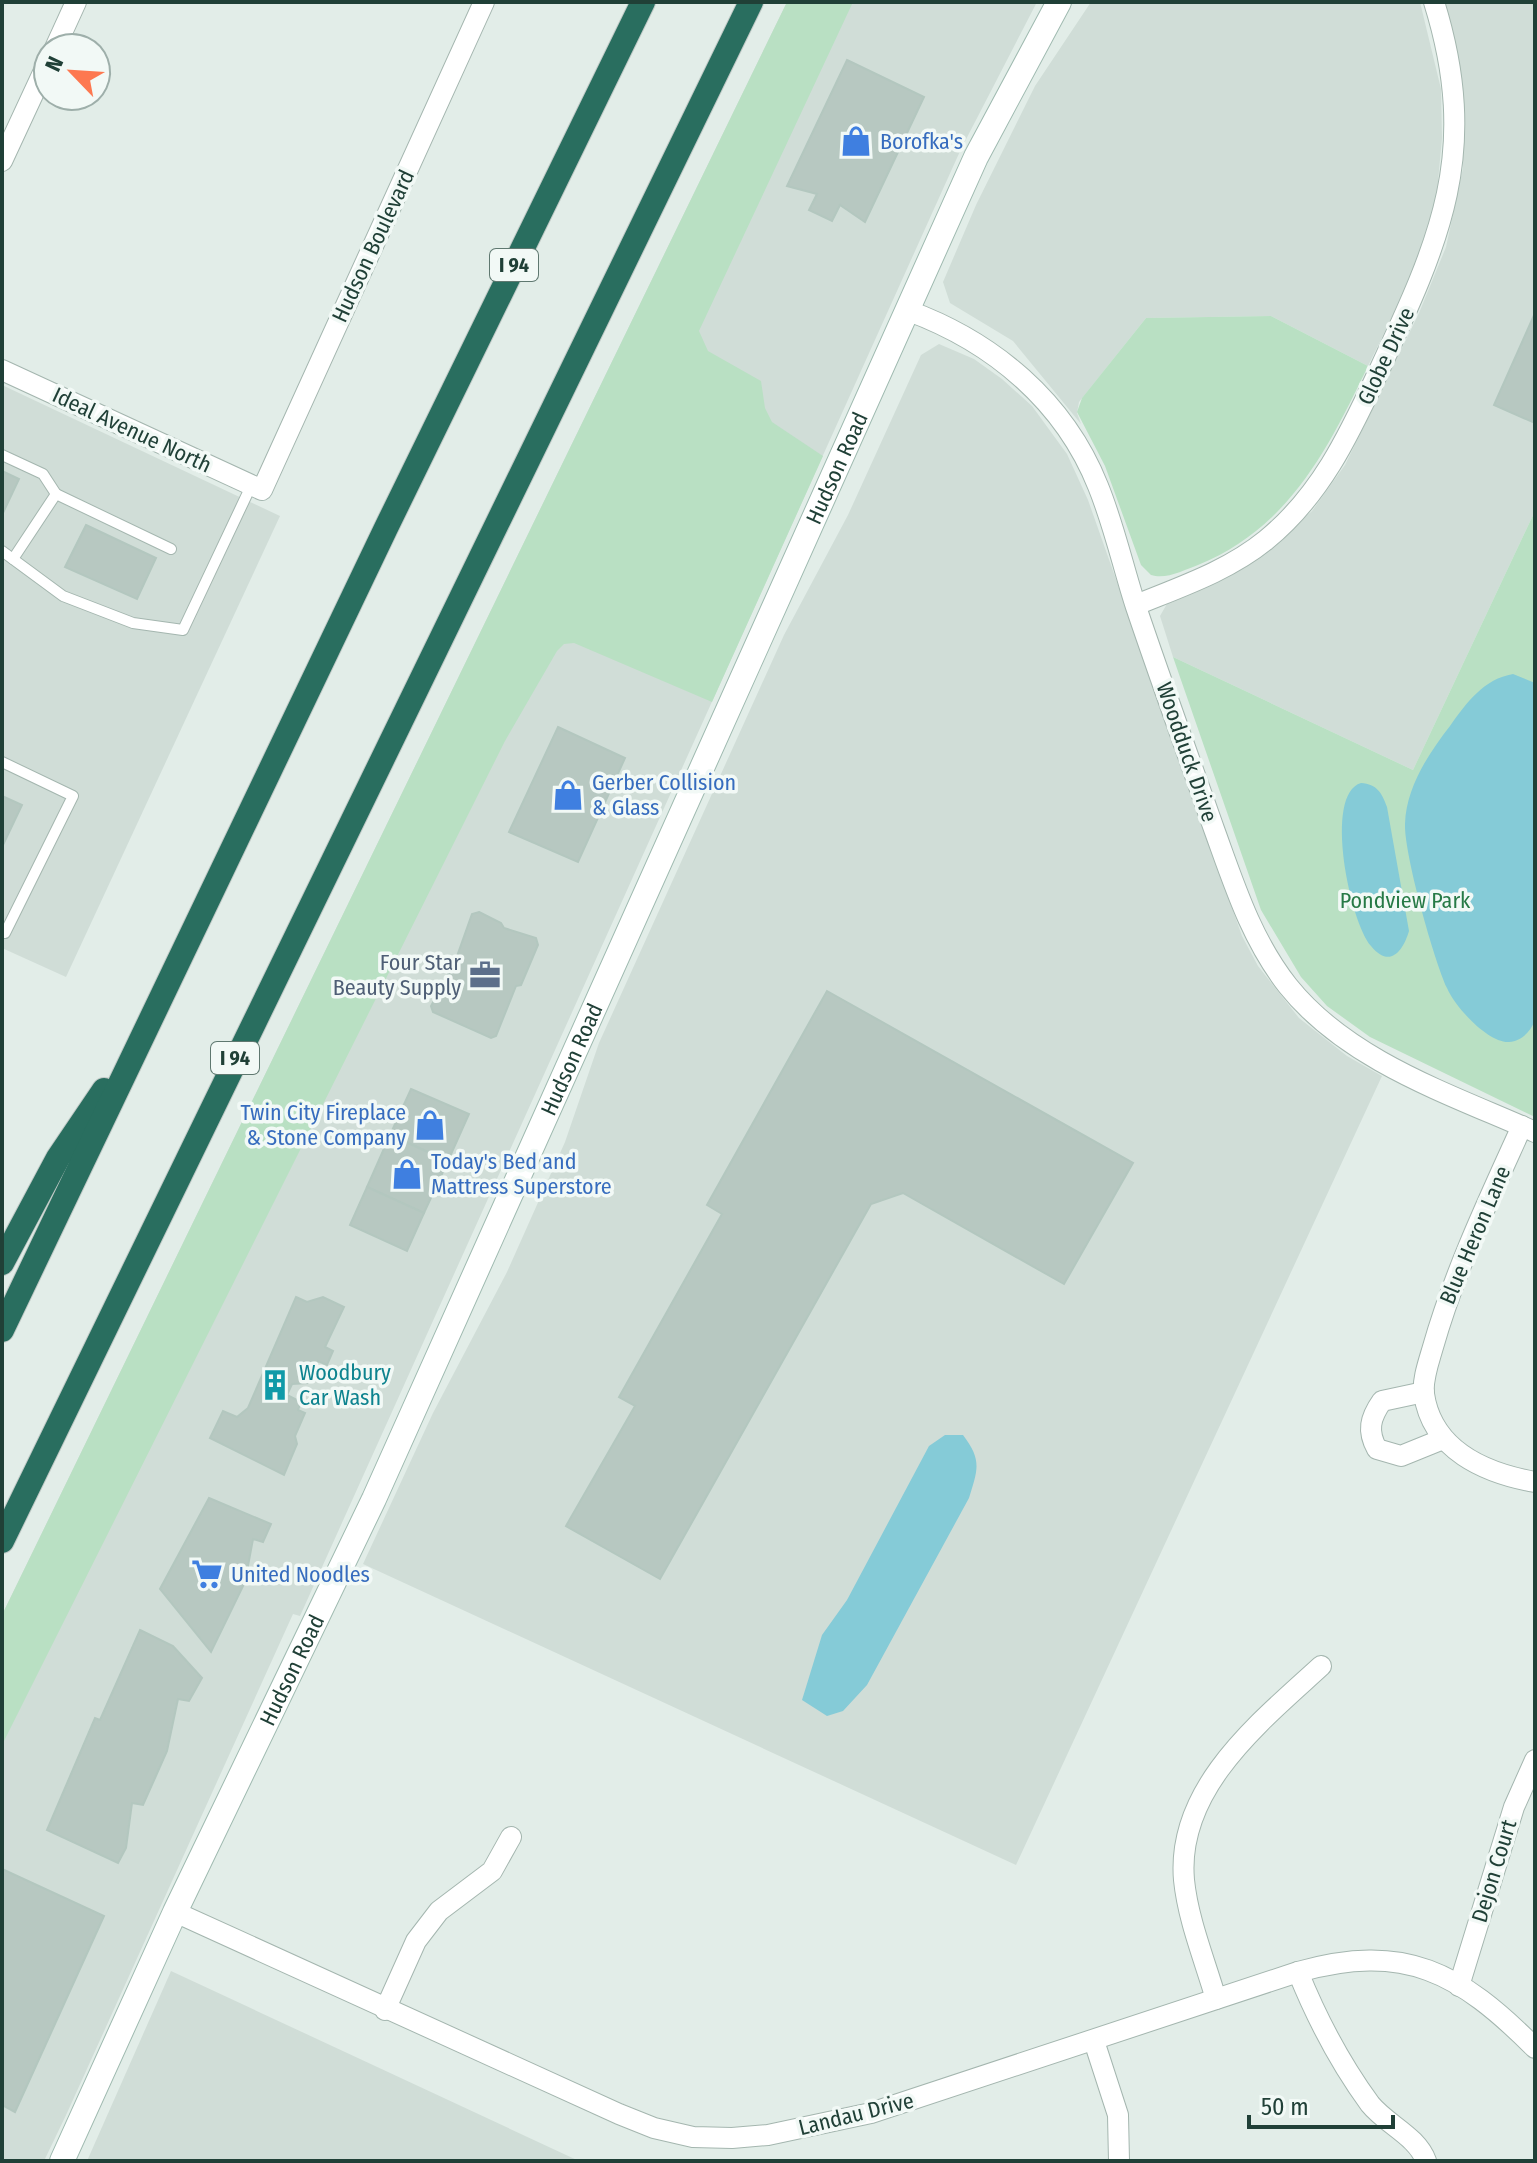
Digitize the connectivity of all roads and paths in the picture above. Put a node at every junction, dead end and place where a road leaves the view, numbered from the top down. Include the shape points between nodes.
1 (76, 2) edge
2 (484, 2) edge
3 (643, 2) edge
4 (751, 2) edge
5 (761, 2) edge
6 (1059, 2) edge
7 (1434, 2) edge
8 (62, 32) edge
9 (32, 96) edge
10 (688, 135) junction
11 (2, 161) edge
12 (909, 311) junction
13 (2, 370) edge
14 (2, 455) edge
15 (256, 488) junction
16 (56, 494) junction
17 (171, 549) dead end
18 (2, 551) edge
19 (13, 559) junction
20 (1136, 605) junction
21 (2, 762) edge
22 (2, 932) edge
23 (154, 1015) junction
24 (1529, 1129) edge
25 (2, 1263) edge
26 (2, 1330) edge
27 (1424, 1392) junction
28 (1443, 1439) junction
29 (1535, 1482) edge
30 (2, 1541) edge
31 (1321, 1666) dead end
32 (1535, 1760) edge
33 (511, 1837) dead end
34 (175, 1912) junction
35 (1298, 1972) junction
36 (1459, 1986) junction
37 (1216, 1999) junction
38 (385, 2010) junction
39 (1094, 2041) junction
40 (1535, 2048) edge
41 (62, 2161) edge
42 (1119, 2161) edge
43 (1426, 2161) edge

1 - 8 street
2 - 15 street, Hudson Boulevard
3 - 23 highway, I 94
4 - 10 highway, I 94
5 - 10 highway
6 - 12 street, Hudson Road via 1001,106
7 - 20 street, Globe Drive via 1444,36 1454,117 1442,226 1345,442 1314,492 1265,541 1207,576
9 - 11 street
10 - 30 highway, I 94
12 - 20 street, Woodduck Drive via 943,323 979,345 1050,405 1098,486
12 - 34 street, Hudson Road via 374,1499
13 - 15 street, Ideal Avenue North
14 - 16 lane via 43,474
15 - 19 lane via 183,630 133,623 63,596
16 - 17 lane
16 - 19 lane
18 - 19 lane
20 - 24 street, Woodduck Drive via 1244,912 1289,987 1319,1018 1374,1058
21 - 22 lane via 73,796
23 - 25 highway via 58,1158
23 - 26 highway, I 94
24 - 27 street, Blue Heron Lane via 1454,1278
27 - 28 street
27 - 28 street via 1382,1401 1369,1426 1372,1439 1377,1449 1401,1456
28 - 29 street via 1456,1453
31 - 37 street via 1266,1716 1214,1776 1193,1813 1184,1880
32 - 36 street, Dejon Court via 1514,1807
33 - 38 street via 492,1871 439,1911 416,1941
34 - 38 street, Landau Drive
34 - 41 street, Hudson Road
35 - 36 street, Landau Drive via 1361,1958 1387,1960 1435,1973
35 - 37 street, Landau Drive
35 - 43 street via 1319,2025 1370,2103 1421,2147
36 - 40 street, Landau Drive
37 - 39 street, Landau Drive
38 - 39 street, Landau Drive via 619,2114 693,2137 768,2135 871,2113
39 - 42 street via 1118,2115

